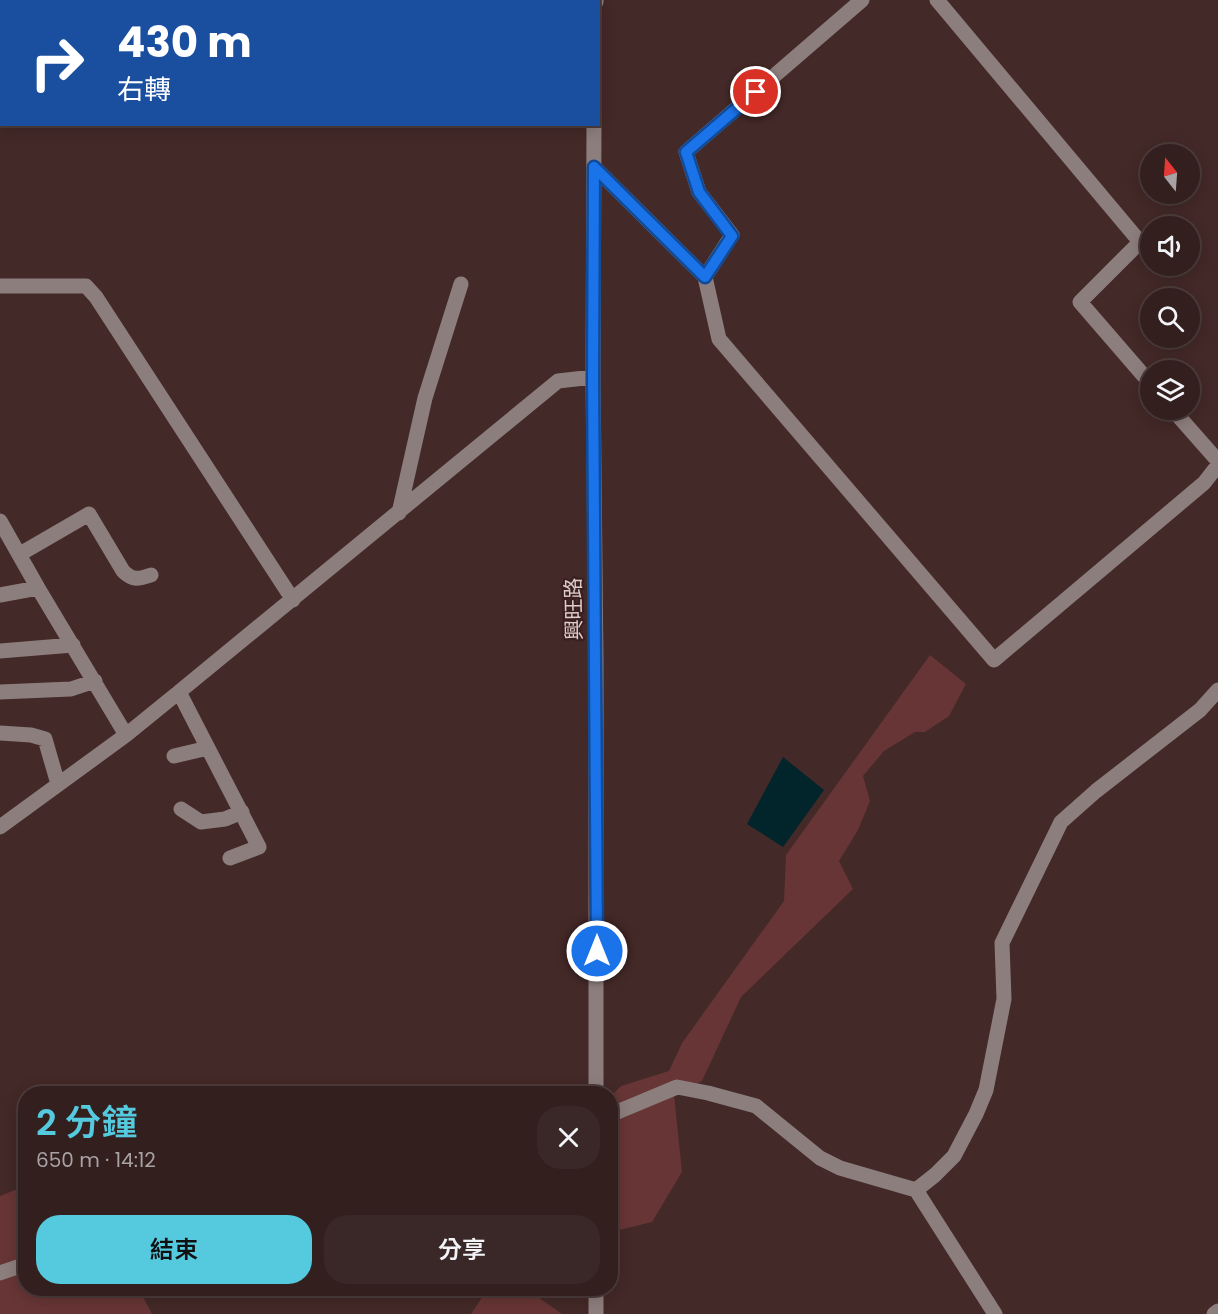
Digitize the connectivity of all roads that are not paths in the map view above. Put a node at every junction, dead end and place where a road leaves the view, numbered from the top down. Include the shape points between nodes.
1 (862, 0) edge
2 (937, 0) edge
3 (594, 126) edge
4 (594, 167) junction
5 (705, 277) junction
6 (461, 284) dead end
7 (0, 286) edge
8 (1140, 371) edge
9 (593, 377) junction
10 (1181, 420) edge
11 (1218, 463) edge
12 (399, 513) junction
13 (0, 521) edge
14 (20, 554) junction
15 (151, 575) dead end
16 (38, 588) junction
17 (0, 595) edge
18 (293, 600) junction
19 (73, 645) junction
20 (0, 651) edge
21 (95, 681) junction
22 (1218, 690) edge
23 (0, 692) edge
24 (179, 692) junction
25 (0, 733) edge
26 (126, 735) junction
27 (208, 748) junction
28 (174, 756) dead end
29 (58, 784) junction
30 (181, 809) dead end
31 (242, 812) junction
32 (0, 828) edge
33 (230, 858) dead end
34 (596, 1086) edge
35 (618, 1112) edge
36 (916, 1190) junction
37 (18, 1267) edge
38 (0, 1273) edge
39 (596, 1296) edge
40 (1218, 1311) edge
41 (596, 1314) edge
42 (995, 1314) edge
43 (1214, 1314) edge

1 - 5 street via 686,152 699,192 732,236
2 - 8 street via 1140,242 1080,302
3 - 4 street, 興旺路
4 - 5 street
4 - 9 street, 興旺路
5 - 11 street via 719,339 994,660 1204,483
6 - 12 street via 425,398
7 - 18 street via 86,286
9 - 12 street via 558,381
9 - 34 street, 興旺路
10 - 11 street
12 - 18 street
13 - 14 street
14 - 15 street via 88,514 130,578
14 - 16 street
16 - 17 street
16 - 19 street
18 - 24 street
19 - 20 street
19 - 21 street
21 - 23 street via 71,689
21 - 26 street
22 - 36 street via 1200,710 1060,822 1002,943 1004,999 986,1090 954,1156
24 - 26 street
24 - 27 street
25 - 29 street via 45,739
26 - 29 street
27 - 28 street
27 - 31 street
29 - 32 street
30 - 31 street via 201,822
31 - 33 street via 260,847
35 - 36 street via 676,1087 756,1106 820,1158 840,1168
36 - 42 street
37 - 38 street
39 - 41 street
40 - 43 street

